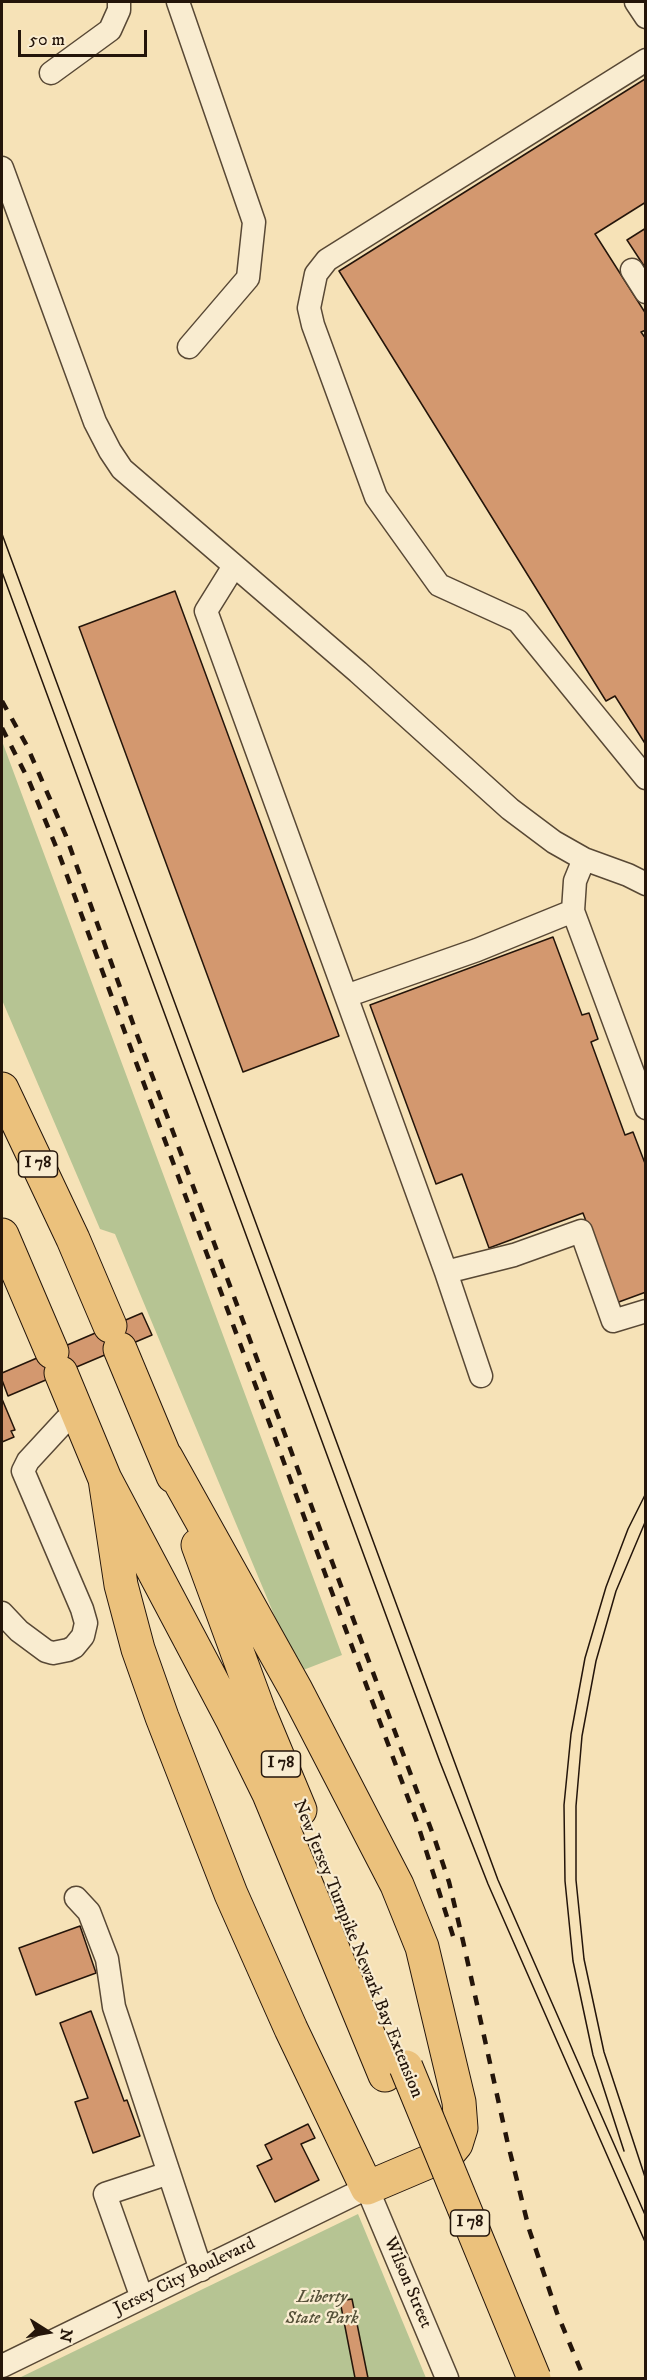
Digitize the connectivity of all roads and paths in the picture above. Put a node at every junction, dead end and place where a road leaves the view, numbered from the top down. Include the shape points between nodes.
1 (119, 2) edge
2 (178, 2) edge
3 (636, 2) edge
4 (645, 17) edge
5 (645, 60) edge
6 (51, 73) dead end
7 (2, 168) edge
8 (632, 270) dead end
9 (645, 292) edge
10 (189, 347) dead end
11 (234, 566) junction
12 (645, 778) edge
13 (584, 859) junction
14 (645, 884) edge
15 (573, 912) junction
16 (346, 996) junction
17 (2, 1089) edge
18 (645, 1108) edge
19 (2, 1235) edge
20 (446, 1272) junction
21 (645, 1311) edge
22 (481, 1376) dead end
23 (76, 1409) junction
24 (166, 1457) junction
25 (105, 1479) junction
26 (2, 1613) edge
27 (76, 1898) dead end
28 (395, 2071) junction
29 (169, 2173) junction
30 (368, 2188) junction
31 (201, 2270) junction
32 (142, 2298) junction
33 (2, 2366) edge
34 (447, 2379) edge
35 (510, 2379) edge
36 (534, 2379) edge

1 - 6 street via 110,30
2 - 10 street via 254,222 248,278
3 - 4 street
5 - 12 street via 327,260 316,274 309,308 376,497 439,585 518,621
7 - 11 street via 94,422 110,451 122,469
8 - 9 street
11 - 13 street via 510,809
11 - 16 street via 206,610
13 - 14 street
13 - 15 street via 575,881
15 - 16 street
15 - 18 street
16 - 20 street
17 - 24 highway, New Jersey Turnpike Newark Bay Extension / I 78 via 73,1239
19 - 23 highway, New Jersey Turnpike Newark Bay Extension / I 78
20 - 21 street via 514,1256 581,1231 613,1321
20 - 22 street
23 - 25 highway, New Jersey Turnpike Newark Bay Extension / I 78
23 - 26 street via 23,1471 82,1609 86,1623 83,1636 68,1650 53,1653 19,1631
24 - 28 highway, New Jersey Turnpike Newark Bay Extension / I 78
24 - 30 highway via 296,1690 397,1885 424,1955 459,2102 459,2137 451,2150 440,2157
25 - 28 highway, New Jersey Turnpike Newark Bay Extension / I 78 via 254,1762
25 - 30 highway via 121,1585 162,1717 231,1894
27 - 29 street via 89,1912 107,1959 114,2007
28 - 35 highway, New Jersey Turnpike Newark Bay Extension / I 78
28 - 36 highway, New Jersey Turnpike Newark Bay Extension / I 78, bridge
29 - 31 street
29 - 32 street via 105,2194
30 - 31 street, Jersey City Boulevard
30 - 34 street, Wilson Street
31 - 32 street, Jersey City Boulevard
32 - 33 street, Jersey City Boulevard

